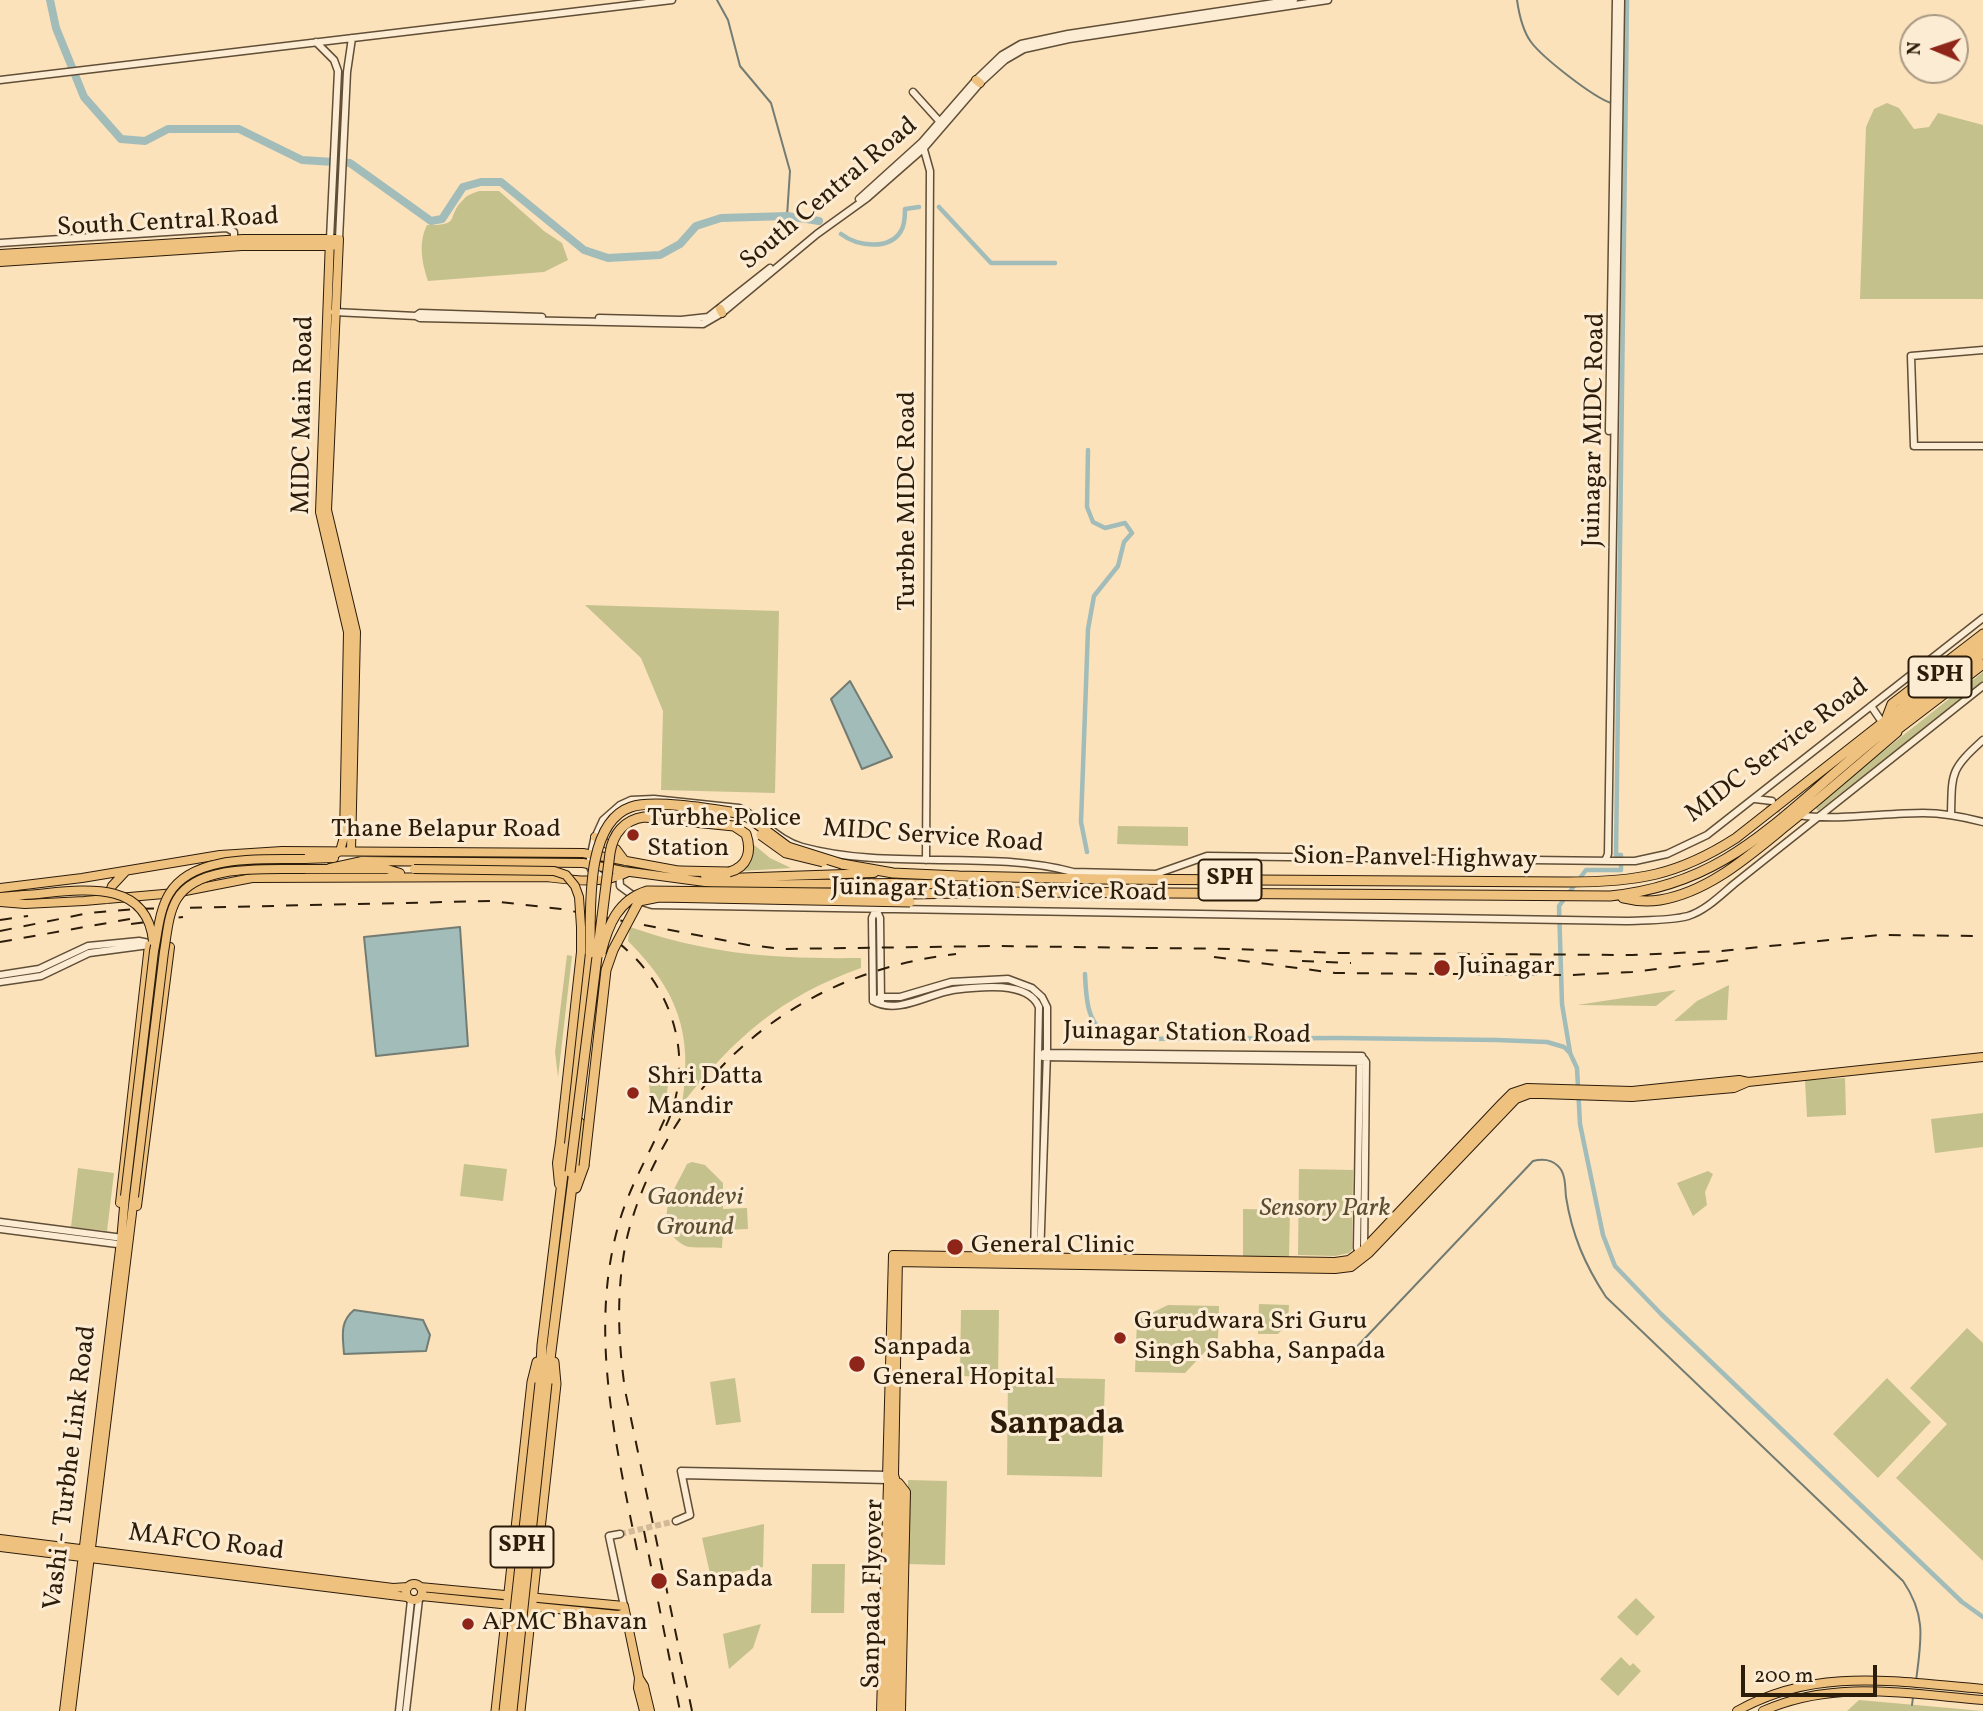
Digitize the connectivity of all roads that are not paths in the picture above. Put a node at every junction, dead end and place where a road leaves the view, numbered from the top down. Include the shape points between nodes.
1 (672, 0) edge
2 (1328, 0) edge
3 (1616, 0) edge
4 (1621, 0) edge
5 (1292, 1) edge
6 (352, 38) junction
7 (316, 42) junction
8 (0, 80) edge
9 (978, 82) junction
10 (913, 92) dead end
11 (1617, 103) junction
12 (940, 122) junction
13 (923, 145) junction
14 (234, 239) junction
15 (334, 242) junction
16 (0, 243) edge
17 (0, 254) edge
18 (47, 255) junction
19 (0, 262) edge
20 (332, 312) junction
21 (1983, 350) edge
22 (1609, 431) dead end
23 (1983, 446) edge
24 (1983, 618) edge
25 (1983, 634) edge
26 (1983, 644) edge
27 (1983, 653) edge
28 (1983, 664) edge
29 (1983, 686) edge
30 (351, 690) junction
31 (1871, 706) junction
32 (1884, 720) junction
33 (1897, 732) junction
34 (1877, 737) junction
35 (1983, 740) edge
36 (1755, 799) junction
37 (1769, 803) tunnel mouth
38 (1800, 812) junction
39 (1951, 815) junction
40 (1818, 817) junction
41 (1983, 822) edge
42 (352, 826) junction
43 (348, 837) junction
44 (595, 837) junction
45 (340, 851) junction
46 (351, 851) junction
47 (376, 851) junction
48 (591, 854) junction
49 (330, 855) junction
50 (926, 860) junction
51 (407, 861) junction
52 (625, 861) junction
53 (1605, 861) junction
54 (589, 864) junction
55 (387, 869) junction
56 (126, 871) junction
57 (680, 871) junction
58 (330, 872) junction
59 (622, 873) junction
60 (893, 873) junction
61 (407, 876) junction
62 (1156, 876) junction
63 (603, 878) junction
64 (0, 888) edge
65 (1019, 892) junction
66 (1610, 896) junction
67 (910, 898) junction
68 (107, 899) junction
69 (0, 900) edge
70 (876, 909) junction
71 (170, 947) joint
72 (152, 948) junction
73 (0, 975) edge
74 (0, 982) edge
75 (881, 1001) junction
76 (1039, 1055) junction
77 (1047, 1056) junction
78 (1983, 1057) edge
79 (573, 1185) junction
80 (129, 1197) junction
81 (560, 1201) junction
82 (571, 1203) junction
83 (1039, 1205) junction
84 (0, 1222) edge
85 (0, 1229) edge
86 (124, 1238) junction
87 (1362, 1253) junction
88 (1037, 1259) junction
89 (542, 1345) junction
90 (553, 1346) junction
91 (544, 1383) junction
92 (891, 1478) junction
93 (676, 1521) dead end
94 (620, 1534) dead end
95 (0, 1539) edge
96 (0, 1547) edge
97 (86, 1554) junction
98 (894, 1581) junction
99 (416, 1596) junction
100 (508, 1600) junction
101 (532, 1602) junction
102 (624, 1609) junction
103 (503, 1642) junction
104 (527, 1645) junction
105 (639, 1678) junction
106 (1983, 1689) edge
107 (1983, 1700) edge
108 (64, 1711) edge
109 (71, 1711) edge
110 (399, 1711) edge
111 (407, 1711) edge
112 (496, 1711) edge
113 (504, 1711) edge
114 (512, 1711) edge
115 (520, 1711) edge
116 (644, 1711) edge
117 (650, 1711) edge
118 (881, 1711) edge
119 (887, 1711) edge
120 (895, 1711) edge
121 (901, 1711) edge
122 (1737, 1711) edge
123 (1763, 1711) edge

1 - 6 street
2 - 5 street, South Central Road
3 - 11 street, Juinagar MIDC Road
4 - 11 street, Juinagar MIDC Road
5 - 9 street, South Central Road via 1021,44 1002,55
6 - 7 street
6 - 15 street, MIDC Main Road
7 - 8 street
7 - 15 street, MIDC Main Road via 337,65
9 - 12 street, South Central Road
9 - 13 street, South Central Road
10 - 12 street
11 - 22 street, Juinagar MIDC Road
11 - 53 street, Juinagar MIDC Road
12 - 13 street, South Central Road
13 - 20 street, South Central Road via 866,198 702,324
13 - 50 street, Turbhe MIDC Road via 930,171
14 - 15 main road, South Central Road
14 - 16 street via 234,232 227,228
14 - 18 main road, South Central Road
15 - 18 main road, South Central Road
15 - 20 main road, MIDC Main Road
17 - 18 main road, South Central Road
18 - 19 main road, South Central Road
20 - 30 main road, MIDC Main Road via 320,512 347,622
21 - 23 street via 1911,356 1914,446
24 - 31 street, MIDC Service Road
25 - 32 highway via 1892,704
26 - 32 highway, SPH
27 - 34 highway, SPH
28 - 33 highway
29 - 40 street, Juinagar Station Service Road
30 - 42 main road, MIDC Main Road
30 - 43 main road, MIDC Main Road
31 - 32 street
31 - 36 street, MIDC Service Road
32 - 62 highway, Sion-Panvel Highway / SPH via 1736,838 1654,876 1609,883
33 - 34 highway
33 - 38 highway
34 - 66 highway, Sion-Panvel Highway / SPH via 1724,862 1657,889
35 - 39 street via 1953,774
36 - 37 street
36 - 53 street, MIDC Service Road via 1685,846 1649,859
38 - 40 street
38 - 66 highway via 1749,856 1707,884 1660,900
39 - 40 street
39 - 41 street
40 - 70 street, Juinagar Station Service Road via 1689,916 1626,921
42 - 43 main road, MIDC Main Road
42 - 47 main road via 358,841
43 - 45 main road, MIDC Main Road
43 - 46 main road, MIDC Main Road
43 - 49 main road
44 - 48 street, MIDC Service Road
44 - 50 street, MIDC Service Road via 603,820 620,805 642,799 670,800 739,808 800,846 865,858
44 - 52 main road via 616,849
45 - 46 main road, Thane Belapur Road
45 - 49 main road
46 - 47 main road, Thane Belapur Road
46 - 49 main road
47 - 48 main road, Thane Belapur Road
48 - 52 main road, Thane Belapur Road
48 - 54 street, MIDC Service Road
49 - 56 main road, Thane Belapur Road via 220,855
49 - 72 main road, bridge via 214,864 185,877 170,891
50 - 62 street, MIDC Service Road via 1025,863 1073,872
51 - 54 main road, Thane Belapur Road
51 - 55 main road
51 - 58 main road, Thane Belapur Road via 362,861
52 - 57 main road, Thane Belapur Road
52 - 59 street
53 - 62 street, MIDC Service Road via 1207,856
54 - 59 main road, Thane Belapur Road
54 - 63 street
55 - 58 main road
55 - 61 main road
55 - 81 main road, bridge via 554,871 566,875 575,886 581,952 557,1163
56 - 64 main road, Thane Belapur Road
56 - 68 main road
57 - 60 main road, Thane Belapur Road via 727,878
57 - 79 highway, bridge via 736,870 745,862 746,834 734,826 644,817 630,821 614,838 570,1172
58 - 61 main road, Thane Belapur Road
58 - 68 main road, Thane Belapur Road
58 - 80 main road, bridge via 215,874 190,885 178,897 164,952
59 - 63 main road, Thane Belapur Road
59 - 65 main road, Thane Belapur Road via 727,885 892,883 990,886
59 - 70 street, Juinagar Station Service Road via 620,886 652,905
60 - 62 highway, Sion-Panvel Highway / SPH
60 - 81 highway, SPH, bridge via 786,853 736,819 634,811 612,827 604,843
61 - 63 main road, Thane Belapur Road
65 - 66 highway, Sion-Panvel Highway / SPH
65 - 67 highway, SPH
67 - 79 highway, SPH, bridge via 659,890 628,900 612,920 601,954
67 - 82 highway, bridge via 659,897 639,901 607,965 584,1166
68 - 69 main road, Thane Belapur Road via 25,904
69 - 72 main road, bridge via 98,891 121,894 145,915
70 - 75 street via 880,918
70 - 75 street via 872,918 873,1001
71 - 72 street
71 - 86 main road via 140,1197
72 - 73 street via 139,941 88,946 39,969
72 - 74 street via 89,953 41,976
72 - 80 main road, bridge
72 - 86 main road via 119,1196
75 - 76 street via 902,1005 952,990 1018,990 1036,1000 1039,1007
75 - 77 street via 951,982 1020,982 1042,997 1046,1007
76 - 77 street, Juinagar Station Road
76 - 83 street
77 - 83 street
77 - 87 street, Juinagar Station Road via 1363,1060 1357,1248
78 - 87 main road via 1632,1091 1527,1088 1513,1093
79 - 82 highway, SPH
80 - 86 main road
81 - 89 highway, SPH
82 - 90 highway, SPH
83 - 88 street
84 - 86 street
85 - 86 street
86 - 97 main road, Vashi - Turbhe Link Road
87 - 88 main road via 1335,1262
88 - 92 main road via 895,1259
89 - 91 highway, SPH
89 - 100 highway via 531,1382
90 - 91 highway, SPH
90 - 101 highway via 556,1384
91 - 113 highway, SPH, bridge
91 - 114 highway, SPH, bridge
92 - 93 street via 682,1473 690,1515
92 - 98 main road, Sanpada Flyover via 900,1492
92 - 118 main road via 886,1492
92 - 121 main road via 906,1492
94 - 102 street via 609,1536
95 - 97 main road, MAFCO Road
96 - 97 main road, MAFCO Road
97 - 99 main road, MAFCO Road
97 - 99 main road, MAFCO Road via 408,1587 406,1592
97 - 108 main road, Vashi - Turbhe Link Road
97 - 109 main road, Vashi - Turbhe Link Road
98 - 119 main road, Sanpada Flyover
98 - 120 main road, Sanpada Flyover
99 - 100 main road, MAFCO Road
99 - 110 street
99 - 111 street
100 - 101 main road, MAFCO Road
100 - 103 highway
101 - 102 main road, MAFCO Road
101 - 104 highway
102 - 105 main road
103 - 104 highway
103 - 112 highway
104 - 115 highway
105 - 116 main road
105 - 117 main road
106 - 122 main road via 1862,1679 1807,1684
107 - 123 main road via 1862,1690 1810,1695

